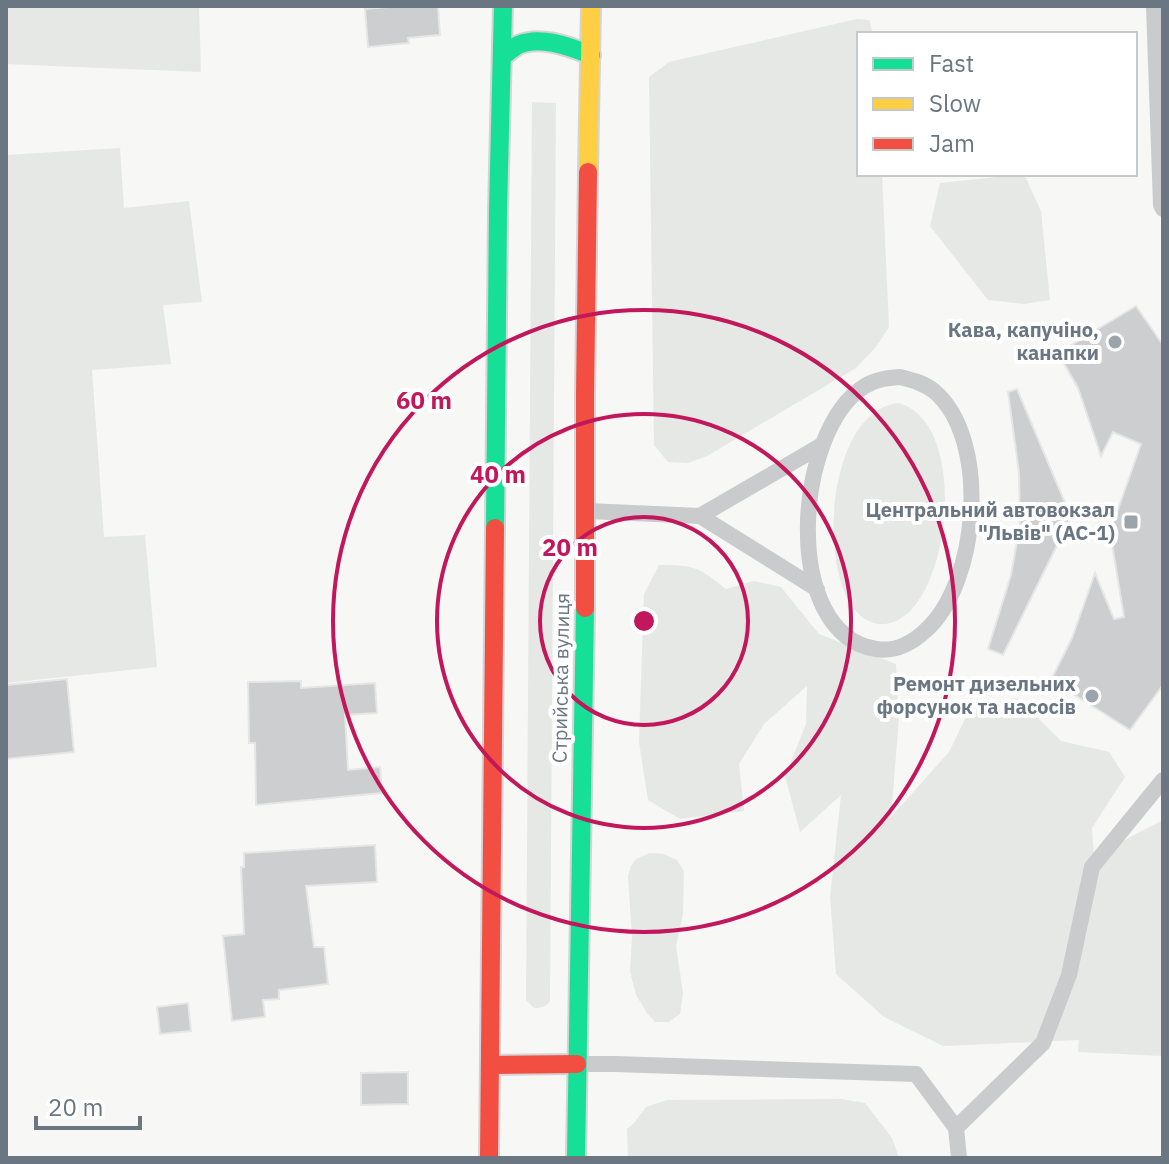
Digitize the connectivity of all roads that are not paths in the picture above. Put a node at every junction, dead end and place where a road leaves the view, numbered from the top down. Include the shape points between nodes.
1 (503, 6) edge
2 (591, 6) edge
3 (1154, 6) edge
4 (1159, 36) edge
5 (591, 55) junction
6 (502, 57) junction
7 (1163, 209) edge
8 (822, 445) junction
9 (586, 511) junction
10 (700, 516) junction
11 (817, 589) junction
12 (1163, 780) edge
13 (577, 1064) junction
14 (491, 1065) junction
15 (956, 1128) junction
16 (489, 1158) edge
17 (576, 1158) edge
18 (959, 1158) edge

1 - 6 main road
2 - 5 main road, Стрийська вулиця
3 - 4 lane
4 - 7 lane
5 - 6 main road via 541,41 517,46
5 - 9 main road, Стрийська вулиця
6 - 14 main road
8 - 10 lane
8 - 11 lane via 807,528
8 - 11 lane via 840,411 865,386 900,377 918,382 934,391 955,421 967,457 971,499 968,542 957,582 939,616 913,641 897,649 860,646 833,622
9 - 10 lane
9 - 13 main road, Стрийська вулиця
10 - 11 lane
12 - 15 lane via 1092,867 1069,975 1043,1043
13 - 14 main road
13 - 15 lane via 916,1074
13 - 17 main road, Стрийська вулиця
14 - 16 main road
15 - 18 lane

